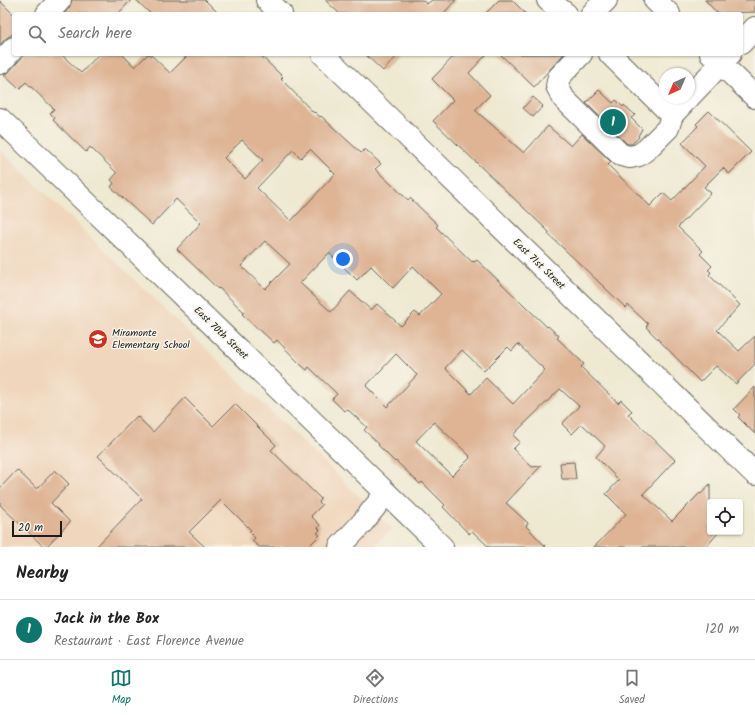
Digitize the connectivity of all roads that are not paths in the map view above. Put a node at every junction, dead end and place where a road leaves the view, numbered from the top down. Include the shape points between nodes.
1 (60, 0) edge
2 (267, 0) edge
3 (548, 0) edge
4 (606, 0) edge
5 (655, 0) edge
6 (49, 12) edge
7 (279, 12) edge
8 (563, 12) edge
9 (594, 12) edge
10 (667, 12) edge
11 (755, 28) edge
12 (743, 41) edge
13 (12, 50) edge
14 (324, 56) edge
15 (579, 56) edge
16 (612, 56) edge
17 (720, 57) edge
18 (0, 63) edge
19 (695, 90) edge
20 (755, 97) edge
21 (683, 104) edge
22 (672, 115) junction
23 (0, 118) edge
24 (755, 474) edge
25 (386, 493) junction
26 (340, 547) edge
27 (442, 547) edge

1 - 6 street
2 - 7 street
3 - 8 street
4 - 9 street
5 - 10 street
11 - 12 street
13 - 18 street
14 - 24 street, East 71st Street
15 - 22 street via 560,77 557,86 564,100 621,155 639,155 647,149 668,128
16 - 22 street
17 - 19 street
17 - 20 street
21 - 22 street
23 - 25 street, East 70th Street
25 - 26 street
25 - 27 street, East 70th Street

